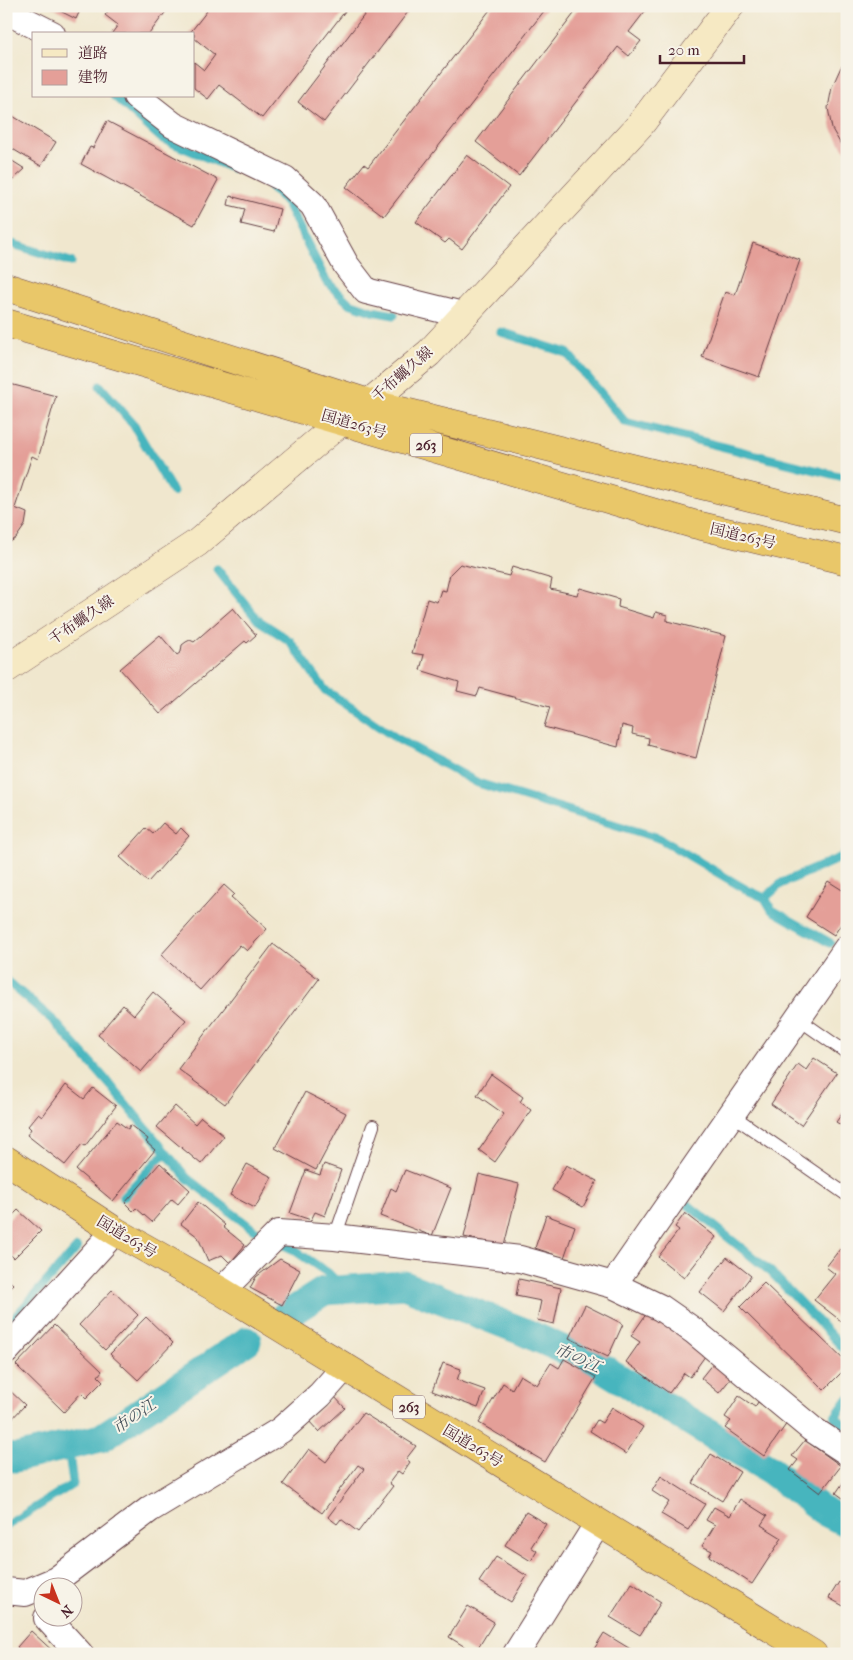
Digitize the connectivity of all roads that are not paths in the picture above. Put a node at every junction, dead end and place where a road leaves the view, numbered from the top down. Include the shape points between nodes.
1 (730, 6) edge
2 (6, 11) edge
3 (48, 32) edge
4 (139, 98) edge
5 (6, 287) edge
6 (463, 315) junction
7 (6, 323) edge
8 (369, 403) junction
9 (342, 421) junction
10 (847, 521) edge
11 (847, 560) edge
12 (6, 669) edge
13 (847, 948) edge
14 (797, 1018) junction
15 (847, 1053) edge
16 (732, 1115) junction
17 (373, 1126) dead end
18 (6, 1160) edge
19 (847, 1195) edge
20 (115, 1231) junction
21 (335, 1237) junction
22 (613, 1285) junction
23 (221, 1291) junction
24 (6, 1351) edge
25 (344, 1368) junction
26 (847, 1452) edge
27 (598, 1523) junction
28 (16, 1592) edge
29 (32, 1605) edge
30 (56, 1628) edge
31 (80, 1654) edge
32 (516, 1654) edge
33 (813, 1654) edge

1 - 6 street, 千布蠣久線 via 640,125
2 - 3 street
4 - 6 street via 173,125 285,178 313,204 346,265 366,292
5 - 8 highway, 国道263号 / 263
6 - 8 street, 千布蠣久線 via 429,353
7 - 9 highway, 国道263号 / 263
8 - 9 street, 千布蠣久線
8 - 10 highway, 国道263号 / 263
9 - 11 highway, 国道263号 / 263 via 693,524
9 - 12 street, 千布蠣久線 via 197,543
13 - 14 street
14 - 15 lane
14 - 16 street
16 - 19 lane
16 - 22 street
17 - 21 lane
18 - 20 highway, 国道263号 / 263
20 - 23 highway, 国道263号 / 263
20 - 24 street
21 - 22 street via 520,1259
21 - 23 street via 272,1241
22 - 26 street via 661,1308 694,1331 812,1429
23 - 25 highway, 国道263号 / 263
25 - 27 highway, 国道263号 / 263
25 - 28 street via 281,1430 150,1509 56,1580
27 - 32 street
27 - 33 highway, 国道263号 / 263
28 - 29 street
30 - 31 street

